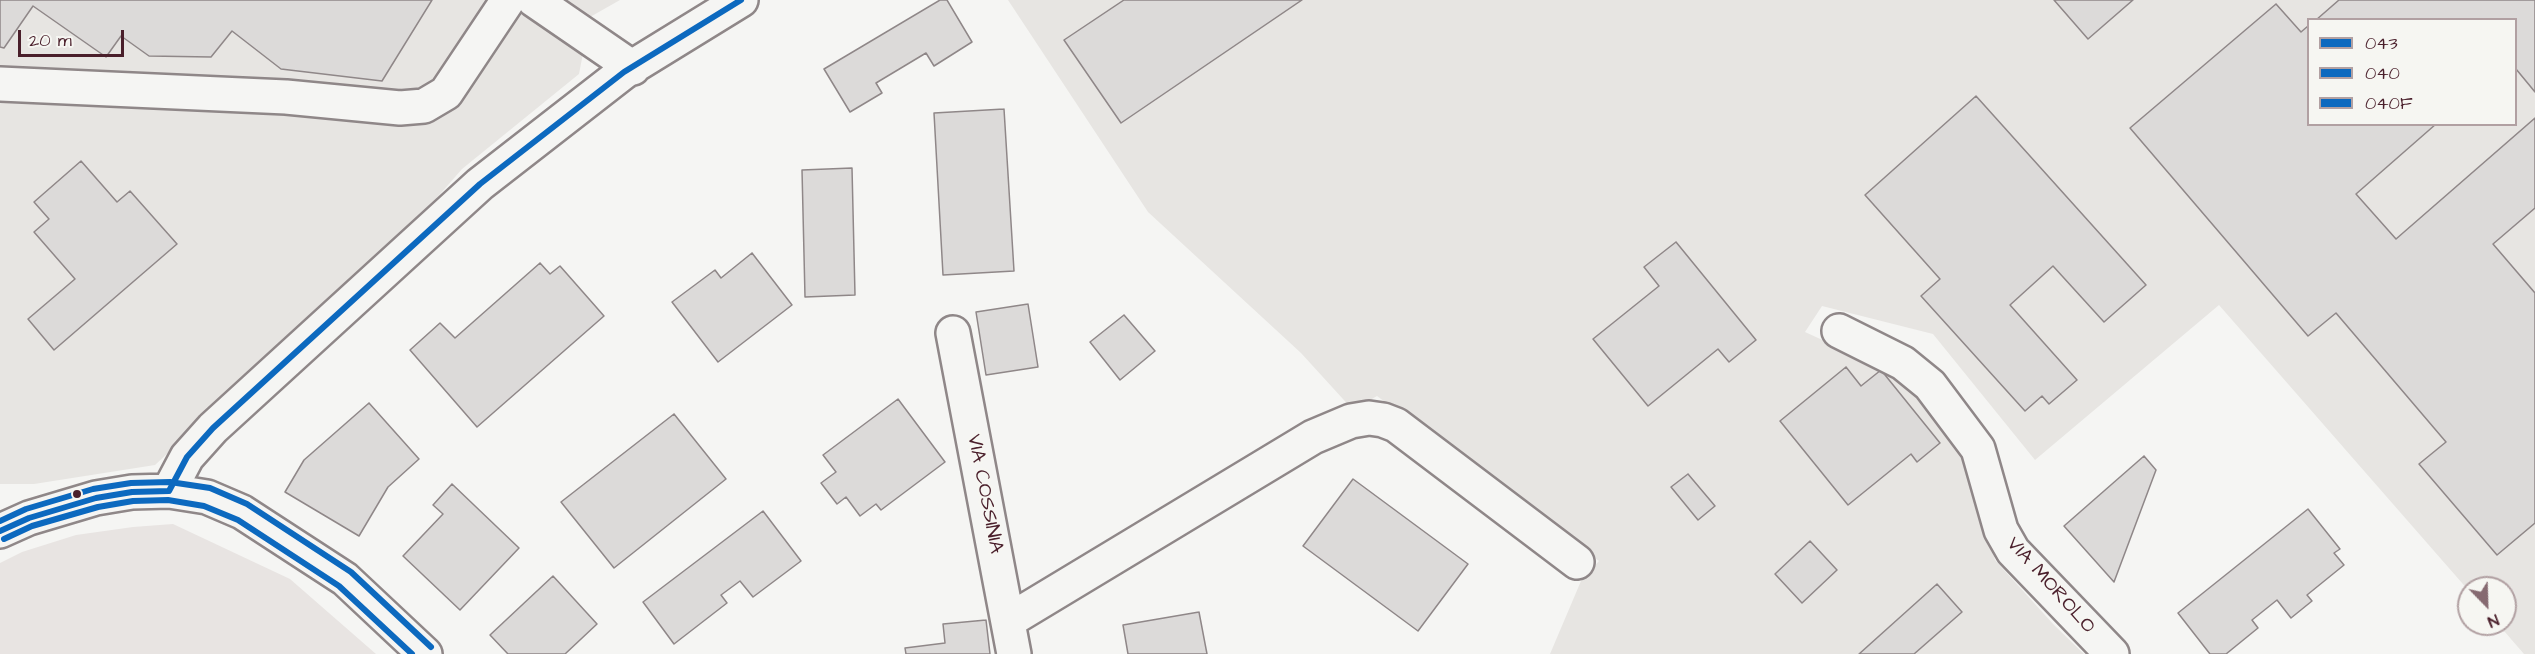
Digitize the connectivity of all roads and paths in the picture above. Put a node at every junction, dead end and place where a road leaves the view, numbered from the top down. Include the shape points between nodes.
1 (508, 0) edge
2 (534, 0) edge
3 (741, 0) edge
4 (633, 68) junction
5 (0, 84) edge
6 (1839, 331) dead end
7 (953, 333) dead end
8 (169, 491) junction
9 (0, 531) edge
10 (1577, 562) dead end
11 (1008, 621) junction
12 (424, 654) edge
13 (1014, 654) edge
14 (2112, 654) edge

1 - 5 street via 446,93 424,106 400,108 286,98
2 - 4 street
3 - 4 street
4 - 8 street via 480,184 213,428 187,457
6 - 14 street, VIA MOROLO via 1903,363 1930,386 1978,449 2001,530 2013,551
7 - 11 street, VIA COSSINIA
8 - 9 street via 96,498 28,518
8 - 12 street via 207,496 242,512 345,579
10 - 11 street via 1396,425 1369,418 1313,437
11 - 13 street, VIA COSSINIA

